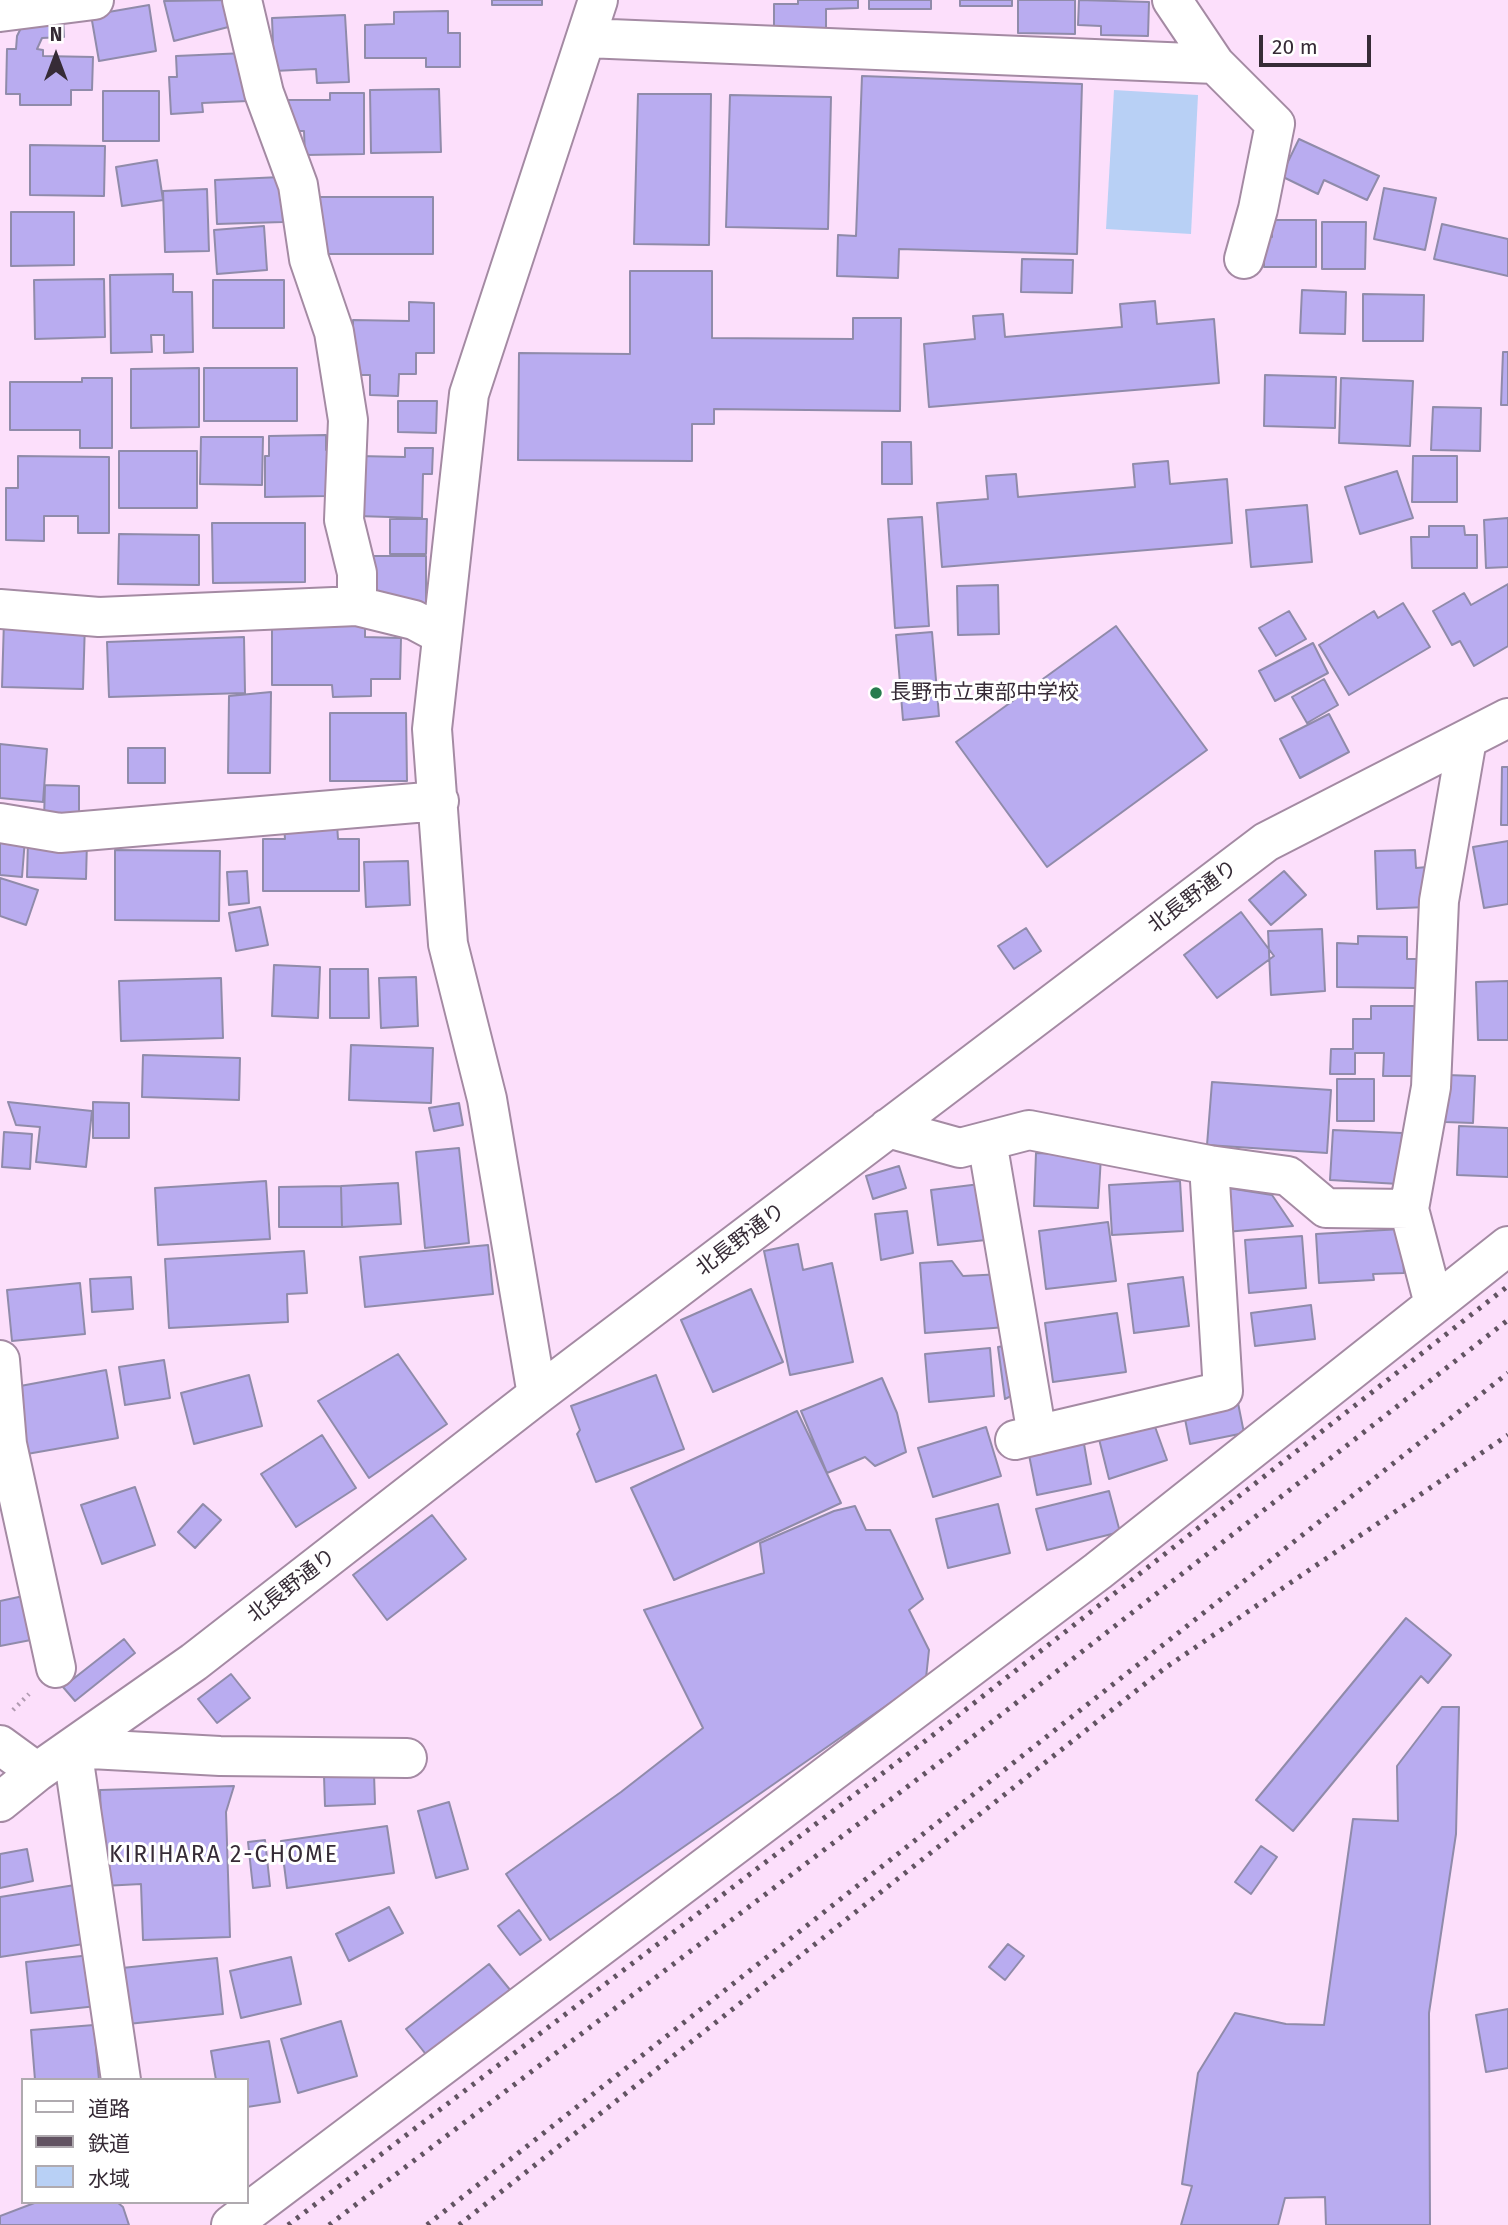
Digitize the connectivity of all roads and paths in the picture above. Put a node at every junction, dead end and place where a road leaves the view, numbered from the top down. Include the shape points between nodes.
1 (94, 0) edge
2 (242, 0) edge
3 (598, 0) edge
4 (1172, 0) edge
5 (0, 12) edge
6 (586, 38) junction
7 (1215, 64) junction
8 (1244, 259) dead end
9 (357, 606) junction
10 (0, 609) edge
11 (442, 635) junction
12 (1508, 718) edge
13 (1467, 739) junction
14 (439, 801) junction
15 (0, 823) edge
16 (888, 1128) junction
17 (987, 1141) junction
18 (1209, 1166) junction
19 (1409, 1209) junction
20 (1508, 1245) edge
21 (1434, 1304) junction
22 (0, 1360) edge
23 (537, 1395) junction
24 (56, 1668) dead end
25 (0, 1745) edge
26 (72, 1748) junction
27 (407, 1758) dead end
28 (37, 1772) junction
29 (0, 1802) edge
30 (121, 2078) edge
31 (293, 2179) junction
32 (248, 2181) edge
33 (231, 2225) edge

1 - 5 street
2 - 9 street via 264,93 298,185 309,259 334,332 348,420 344,520 357,573
3 - 6 street
4 - 7 street
6 - 7 street
6 - 11 street via 469,394
7 - 8 street via 1275,124
9 - 10 street via 99,617
9 - 11 street via 414,621
11 - 14 street via 432,729
12 - 13 street, 北長野通り
13 - 16 street, 北長野通り via 1266,842
13 - 19 street via 1439,901 1431,1087
14 - 15 street via 60,833
14 - 23 street via 448,944 487,1099
16 - 17 street via 960,1147
16 - 23 street, 北長野通り
17 - 18 street via 1029,1130
17 - 18 street via 1026,1438 1223,1391
18 - 19 street via 1288,1176 1326,1208
19 - 21 street
20 - 21 street
21 - 31 street via 1098,1571
22 - 24 street via 7,1444
23 - 26 street, 北長野通り via 194,1662
25 - 28 street
26 - 27 street via 220,1756
26 - 28 street, 北長野通り
26 - 30 street
28 - 29 street, 北長野通り
31 - 32 street
31 - 33 street

